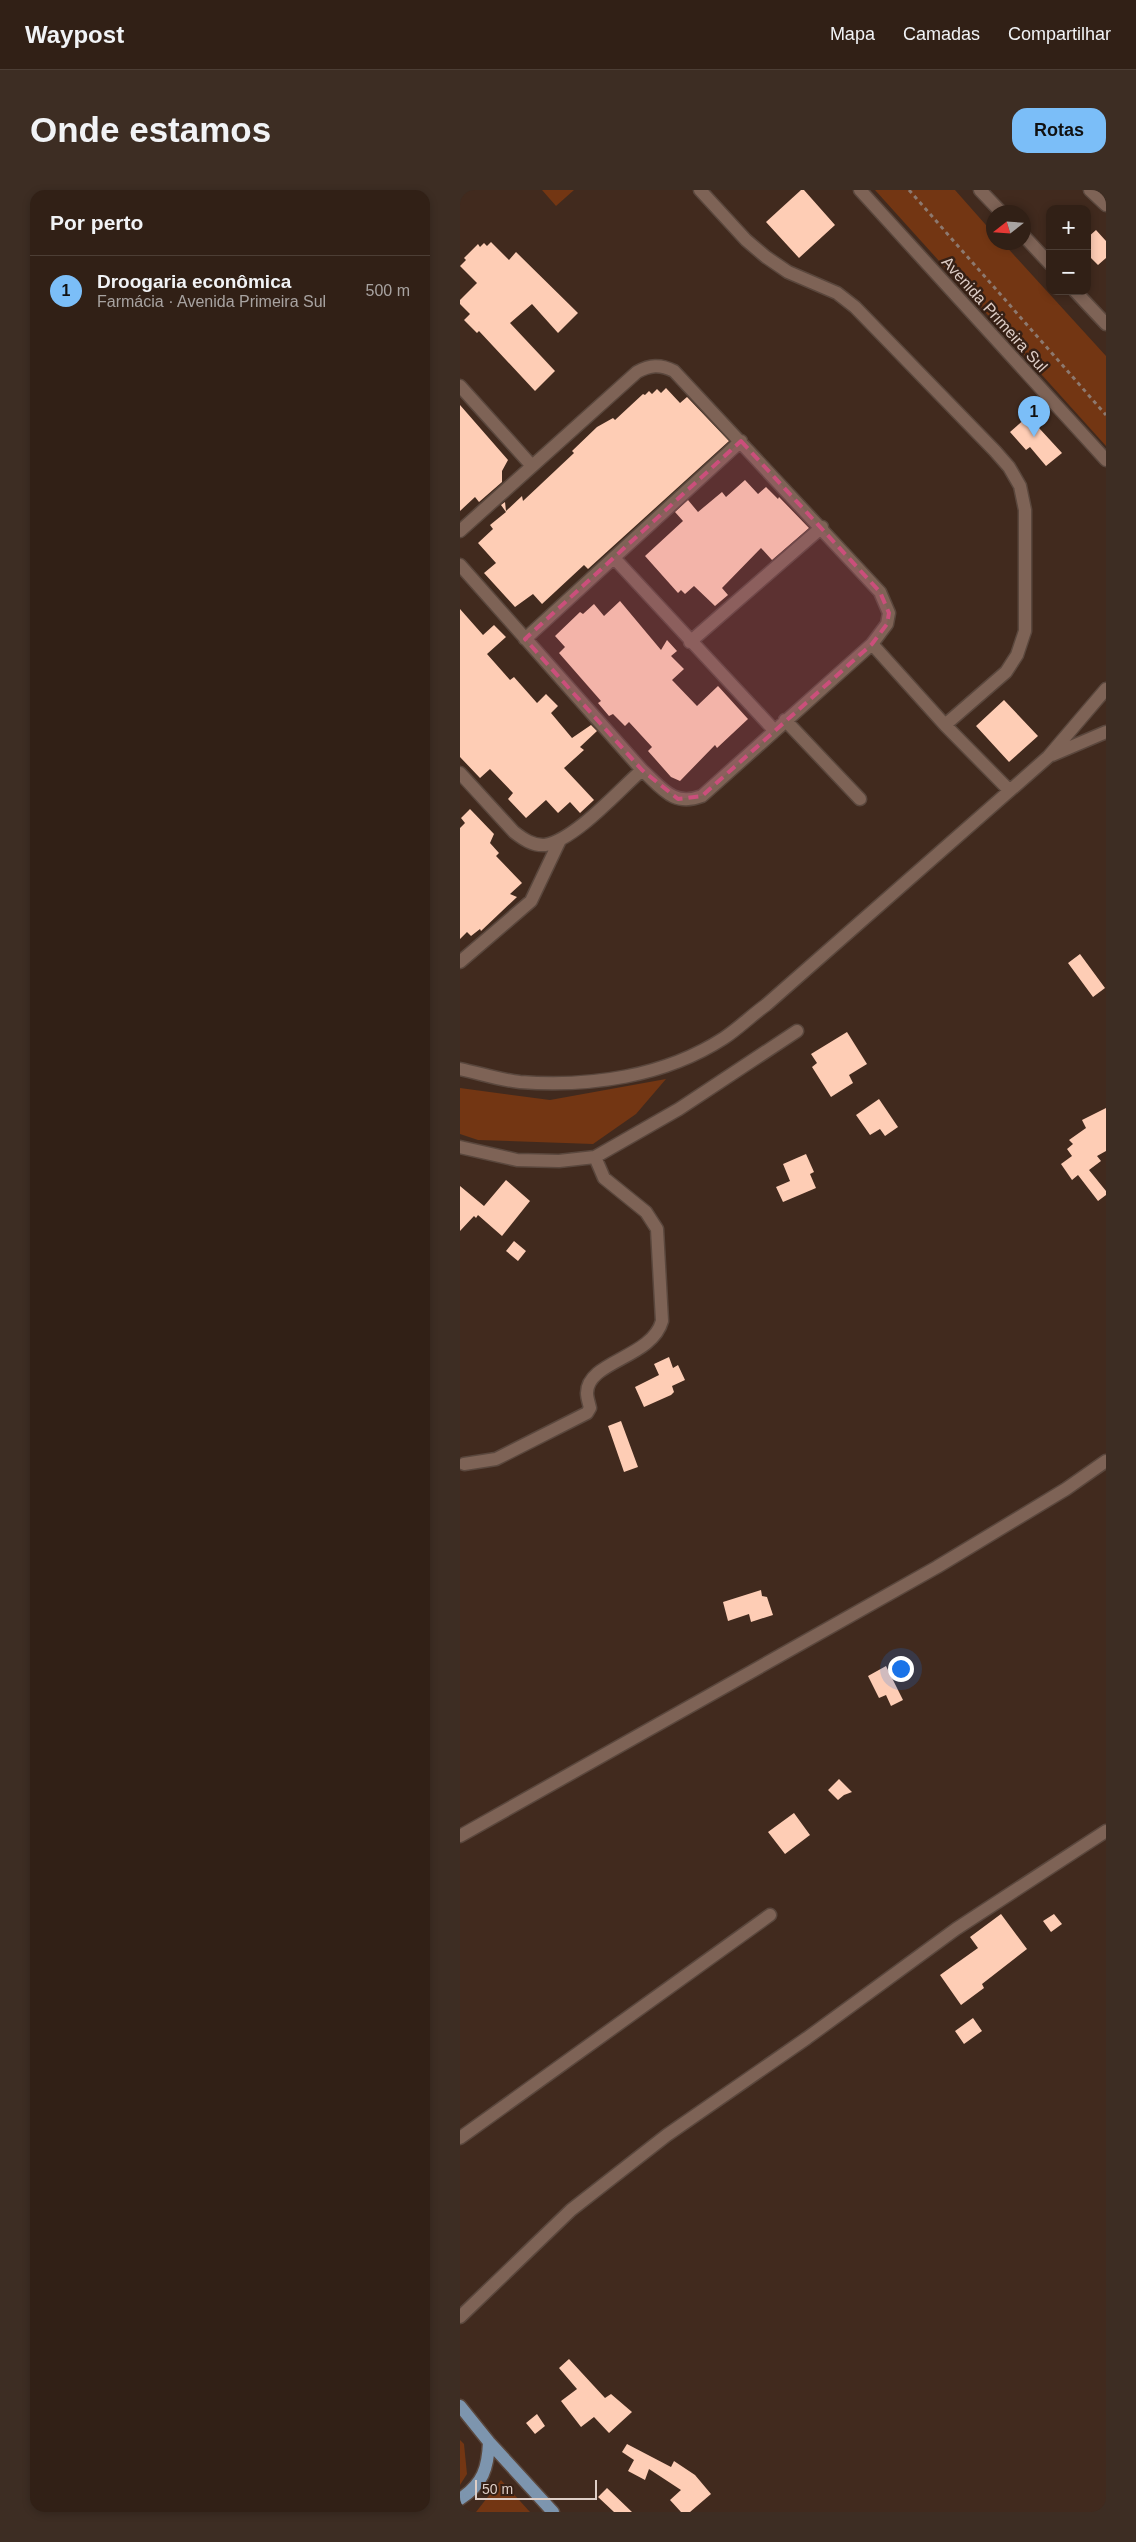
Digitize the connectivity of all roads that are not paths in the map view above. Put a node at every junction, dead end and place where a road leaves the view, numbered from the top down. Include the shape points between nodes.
1 (700, 190) edge
2 (860, 190) edge
3 (980, 190) edge
4 (1090, 190) edge
5 (994, 205) edge
6 (1106, 205) edge
7 (1031, 244) edge
8 (1046, 260) edge
9 (1079, 295) edge
10 (1106, 324) edge
11 (460, 386) edge
12 (741, 441) junction
13 (1106, 460) edge
14 (532, 466) junction
15 (822, 527) junction
16 (460, 530) edge
17 (615, 559) junction
18 (460, 565) edge
19 (525, 639) junction
20 (690, 642) junction
21 (872, 644) junction
22 (1106, 689) edge
23 (785, 720) junction
24 (945, 724) junction
25 (774, 730) junction
26 (1106, 732) edge
27 (1048, 757) junction
28 (642, 770) junction
29 (460, 773) edge
30 (1009, 790) junction
31 (860, 799) dead end
32 (560, 840) junction
33 (460, 962) edge
34 (797, 1031) dead end
35 (460, 1069) edge
36 (460, 1147) edge
37 (595, 1157) junction
38 (1106, 1461) edge
39 (464, 1464) dead end
40 (1106, 1831) edge
41 (460, 1836) edge
42 (770, 1915) dead end
43 (460, 2138) edge
44 (460, 2317) edge
45 (460, 2406) edge
46 (489, 2442) junction
47 (460, 2499) edge
48 (553, 2512) edge

1 - 24 street via 766,257 788,272 837,293 855,307 995,451 1020,486 1025,510 1025,631 1018,655 1006,672
2 - 13 street, Avenida Primeira Sul
3 - 5 street
4 - 6 street
7 - 8 street
9 - 10 street
11 - 14 street
12 - 14 street via 674,371 663,366 647,367 637,372
12 - 15 street
12 - 17 street
14 - 16 street
15 - 20 street
15 - 21 street via 887,604 887,624
17 - 19 street
17 - 20 street
18 - 19 street
19 - 28 street
20 - 25 street
21 - 23 street
21 - 24 street
22 - 27 street
23 - 25 street
23 - 31 street
24 - 30 street
25 - 28 street via 702,796 688,801 668,794
26 - 27 street
27 - 30 street
28 - 32 street via 573,833
29 - 32 street via 524,840 544,845
30 - 35 street via 766,1004 724,1038 672,1065 630,1077 576,1083 518,1082
32 - 33 street via 531,901
34 - 37 street via 679,1109
36 - 37 street via 517,1160 560,1161
37 - 39 street via 604,1178 646,1212 657,1229 662,1321 659,1330 649,1343 596,1374 587,1392 590,1408 587,1413 496,1459
38 - 41 street via 937,1568
40 - 44 street via 956,1929 593,2191
42 - 43 street
45 - 46 main road
46 - 47 main road via 484,2477
46 - 48 main road

